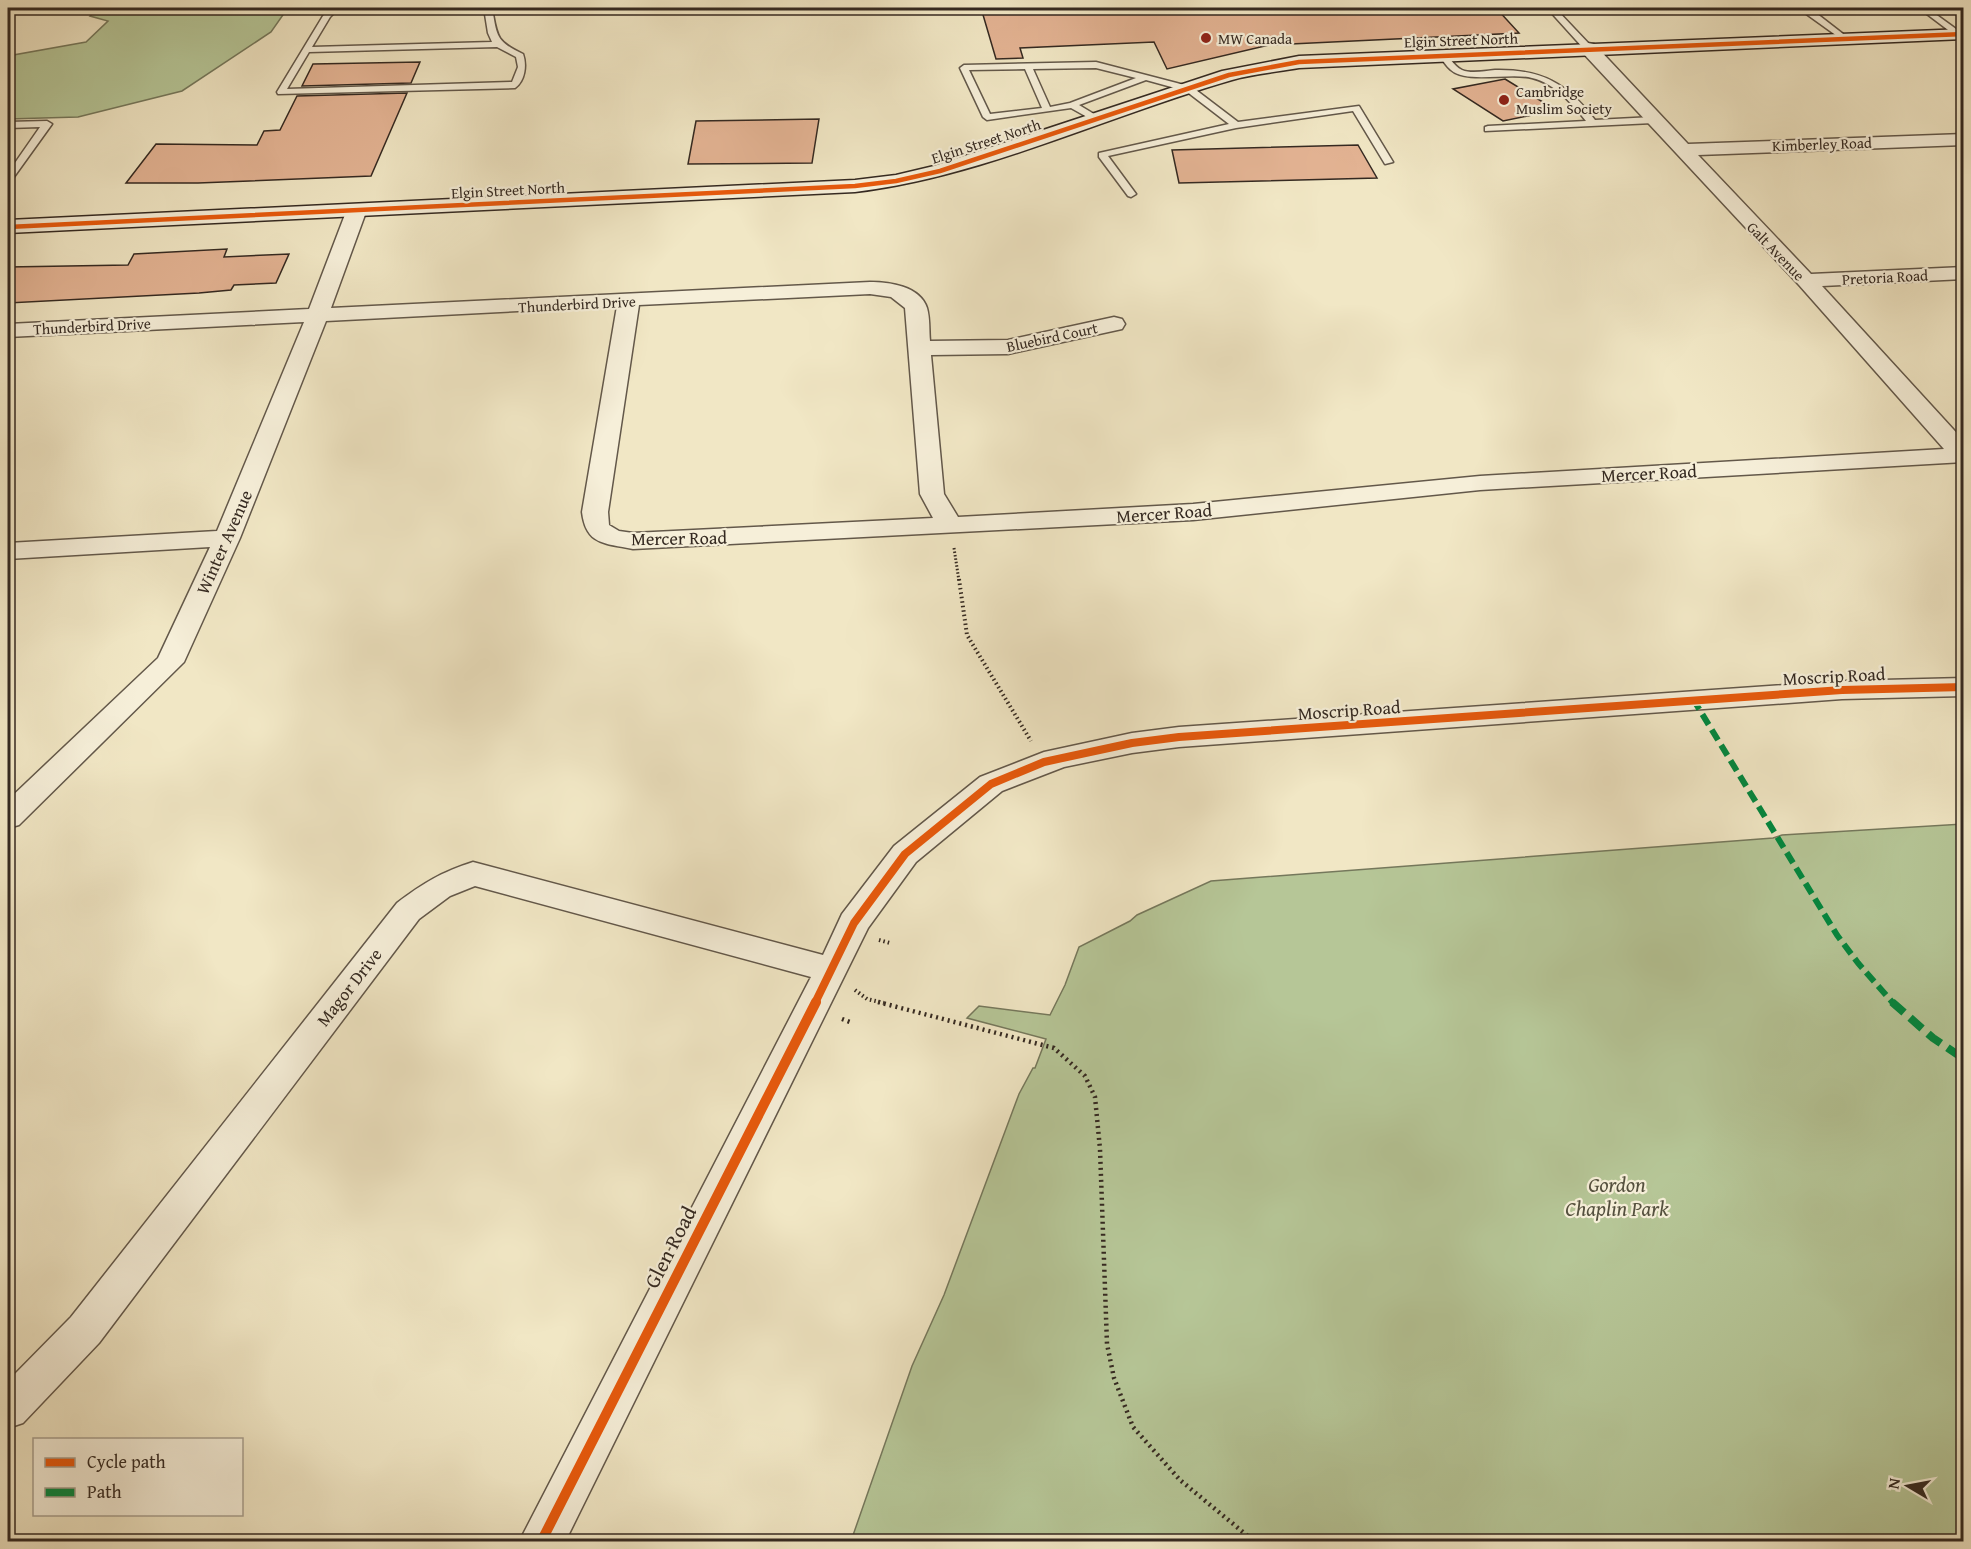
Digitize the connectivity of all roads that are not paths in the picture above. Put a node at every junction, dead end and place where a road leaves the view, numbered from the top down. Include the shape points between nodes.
1 (335, 8) edge
2 (489, 8) edge
3 (1551, 8) edge
4 (1847, 8) edge
5 (1894, 8) edge
6 (1923, 8) edge
7 (1950, 8) edge
8 (1806, 9) edge
9 (1962, 28) edge
10 (1844, 39) junction
11 (498, 44) junction
12 (1588, 48) junction
13 (306, 50) junction
14 (1442, 54) junction
15 (1027, 65) junction
16 (1144, 78) junction
17 (1189, 88) junction
18 (1072, 105) junction
19 (1047, 110) junction
20 (1096, 119) junction
21 (1653, 120) junction
22 (1592, 123) junction
23 (8, 125) edge
24 (1236, 125) junction
25 (1488, 129) dead end
26 (1964, 139) edge
27 (1681, 150) junction
28 (1388, 162) dead end
29 (8, 179) edge
30 (1131, 194) dead end
31 (356, 212) junction
32 (8, 227) edge
33 (1964, 273) edge
34 (1806, 281) junction
35 (629, 301) junction
36 (317, 316) junction
37 (1113, 324) dead end
38 (8, 330) edge
39 (918, 348) junction
40 (1963, 454) edge
41 (952, 535) junction
42 (227, 538) junction
43 (8, 551) edge
44 (1964, 687) edge
45 (8, 816) edge
46 (832, 970) junction
47 (8, 1409) edge
48 (541, 1542) edge

1 - 13 lane
2 - 11 lane via 490,33
3 - 12 lane
4 - 5 lane
4 - 8 lane
6 - 9 lane
7 - 9 lane
8 - 10 lane
9 - 10 street, Elgin Street North
10 - 12 street, Elgin Street North
11 - 13 lane
11 - 13 lane via 520,56 522,67 515,85 281,92
12 - 14 street, Elgin Street North
12 - 21 street, Galt Avenue
14 - 17 street, Elgin Street North via 1299,62 1259,68
14 - 22 lane via 1463,74 1538,77 1578,103
15 - 16 lane via 1096,65
15 - 19 lane
15 - 19 lane via 964,68 987,117
16 - 17 lane
16 - 18 lane
17 - 20 street, Elgin Street North
17 - 24 lane
18 - 19 lane
18 - 20 lane
20 - 31 street, Elgin Street North via 940,171 896,181
21 - 22 lane
21 - 27 street, Galt Avenue
22 - 25 lane
23 - 29 lane via 47,123
24 - 28 lane via 1356,108
24 - 30 lane via 1102,155
26 - 27 street, Kimberley Road
27 - 34 street, Galt Avenue
31 - 32 street, Elgin Street North
31 - 36 street, Winter Avenue
33 - 34 street, Pretoria Road
34 - 40 street, Galt Avenue
35 - 36 street, Thunderbird Drive
35 - 39 street, Thunderbird Drive via 862,288 893,290 909,297 916,307
35 - 41 street, Mercer Road via 595,512 597,529 633,541
36 - 38 street, Thunderbird Drive
36 - 42 street, Winter Avenue
37 - 39 street, Bluebird Court via 1008,347
39 - 41 street, Thunderbird Drive via 932,494
40 - 41 street, Mercer Road via 1480,483
42 - 43 street
42 - 45 street, Winter Avenue via 170,662
44 - 46 street, Moscrip Road via 1842,690 1179,737 1044,762 991,784 905,854 854,923
46 - 47 street, Magor Drive via 473,874 439,888 408,911 85,1330
46 - 48 street, Glen Road

